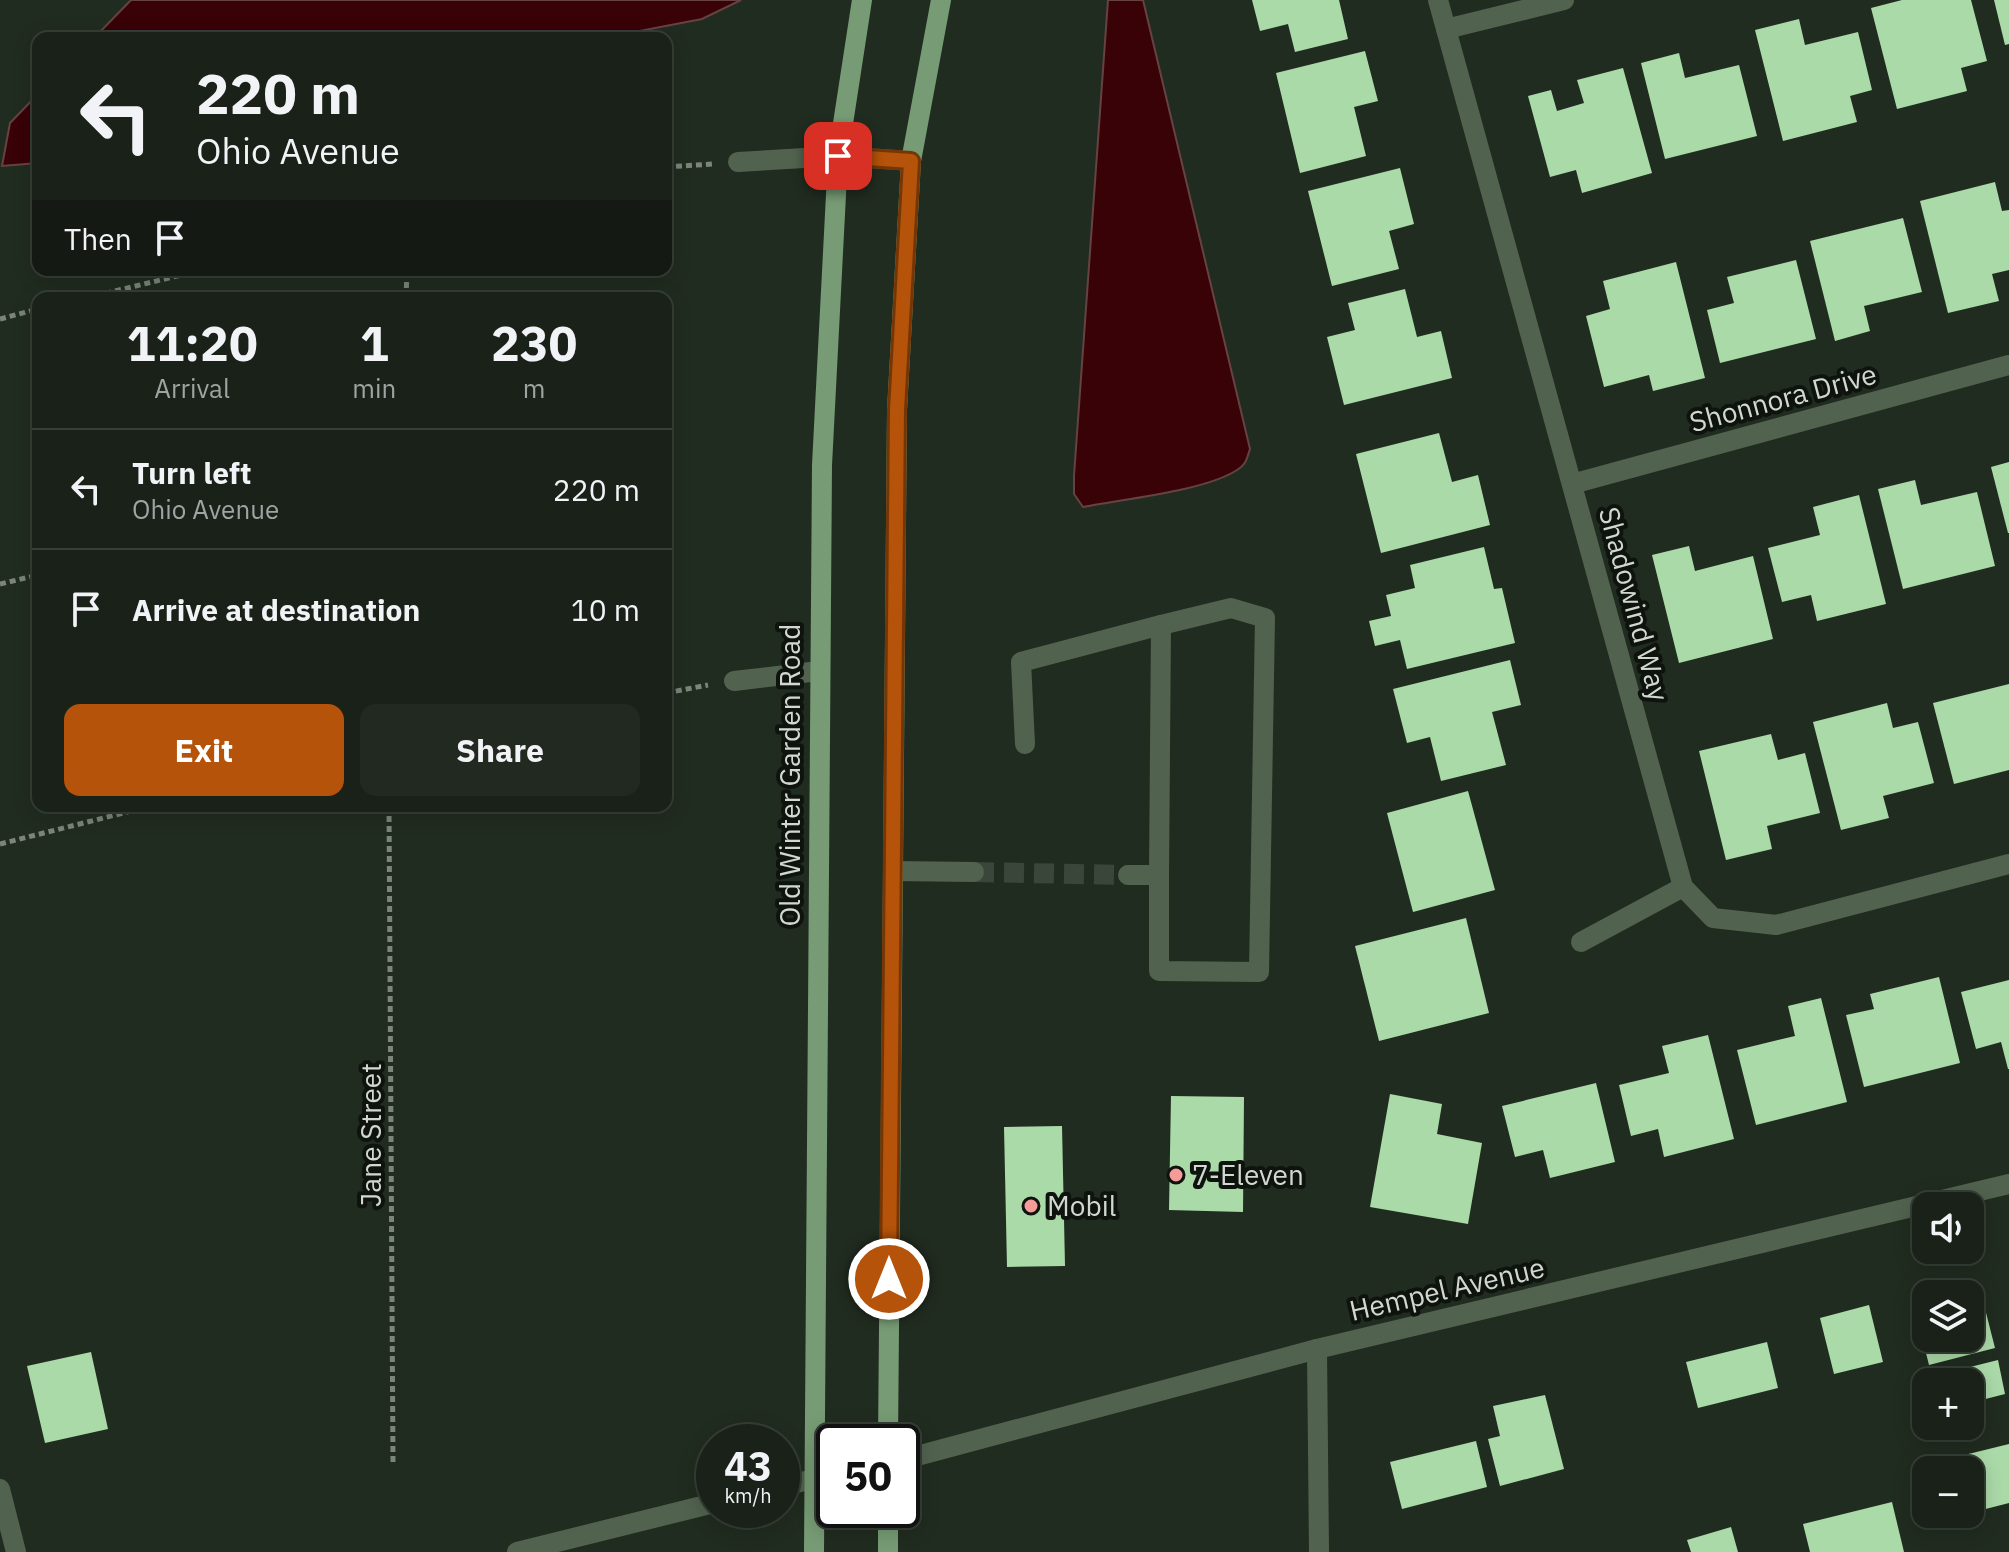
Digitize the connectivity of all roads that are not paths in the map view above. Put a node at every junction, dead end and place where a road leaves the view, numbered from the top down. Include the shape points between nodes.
1 (862, 0) edge
2 (941, 0) edge
3 (1438, 0) edge
4 (1564, 0) edge
5 (1446, 29) junction
6 (838, 156) junction
7 (911, 161) junction
8 (738, 162) road end
9 (2009, 365) edge
10 (1572, 484) junction
11 (1161, 625) junction
12 (819, 671) junction
13 (734, 681) road end
14 (1025, 744) dead end
15 (2009, 864) edge
16 (893, 871) junction
17 (974, 872) tunnel mouth
18 (1128, 875) tunnel mouth
19 (1159, 875) junction
20 (1683, 887) junction
21 (1581, 942) dead end
22 (2009, 1184) edge
23 (1317, 1349) junction
24 (824, 1424) edge
25 (888, 1424) edge
26 (920, 1455) edge
27 (0, 1489) edge
28 (696, 1507) edge
29 (817, 1528) edge
30 (888, 1528) edge
31 (16, 1552) edge
32 (517, 1552) edge
33 (814, 1552) edge
34 (888, 1552) edge
35 (1319, 1552) edge

1 - 6 main road, Old Winter Garden Road
2 - 7 main road
3 - 5 street, Shadowind Way
4 - 5 street
5 - 10 street, Shadowind Way
6 - 7 street
6 - 8 street
6 - 12 main road, Old Winter Garden Road via 822,465
7 - 16 main road via 897,410
9 - 10 street, Shonnora Drive
10 - 20 street, Shadowind Way
11 - 14 street via 1021,662
11 - 19 street
11 - 19 street via 1231,608 1265,618 1259,972 1159,971
12 - 13 street
12 - 24 main road, Old Winter Garden Road
15 - 20 street, Shadowind Way via 1776,925 1713,918
16 - 17 street
16 - 25 main road
18 - 19 street
20 - 21 street
22 - 23 street, Hempel Avenue
23 - 26 street, Hempel Avenue
23 - 35 street
27 - 31 street
28 - 32 street
29 - 33 main road, Old Winter Garden Road
30 - 34 main road

